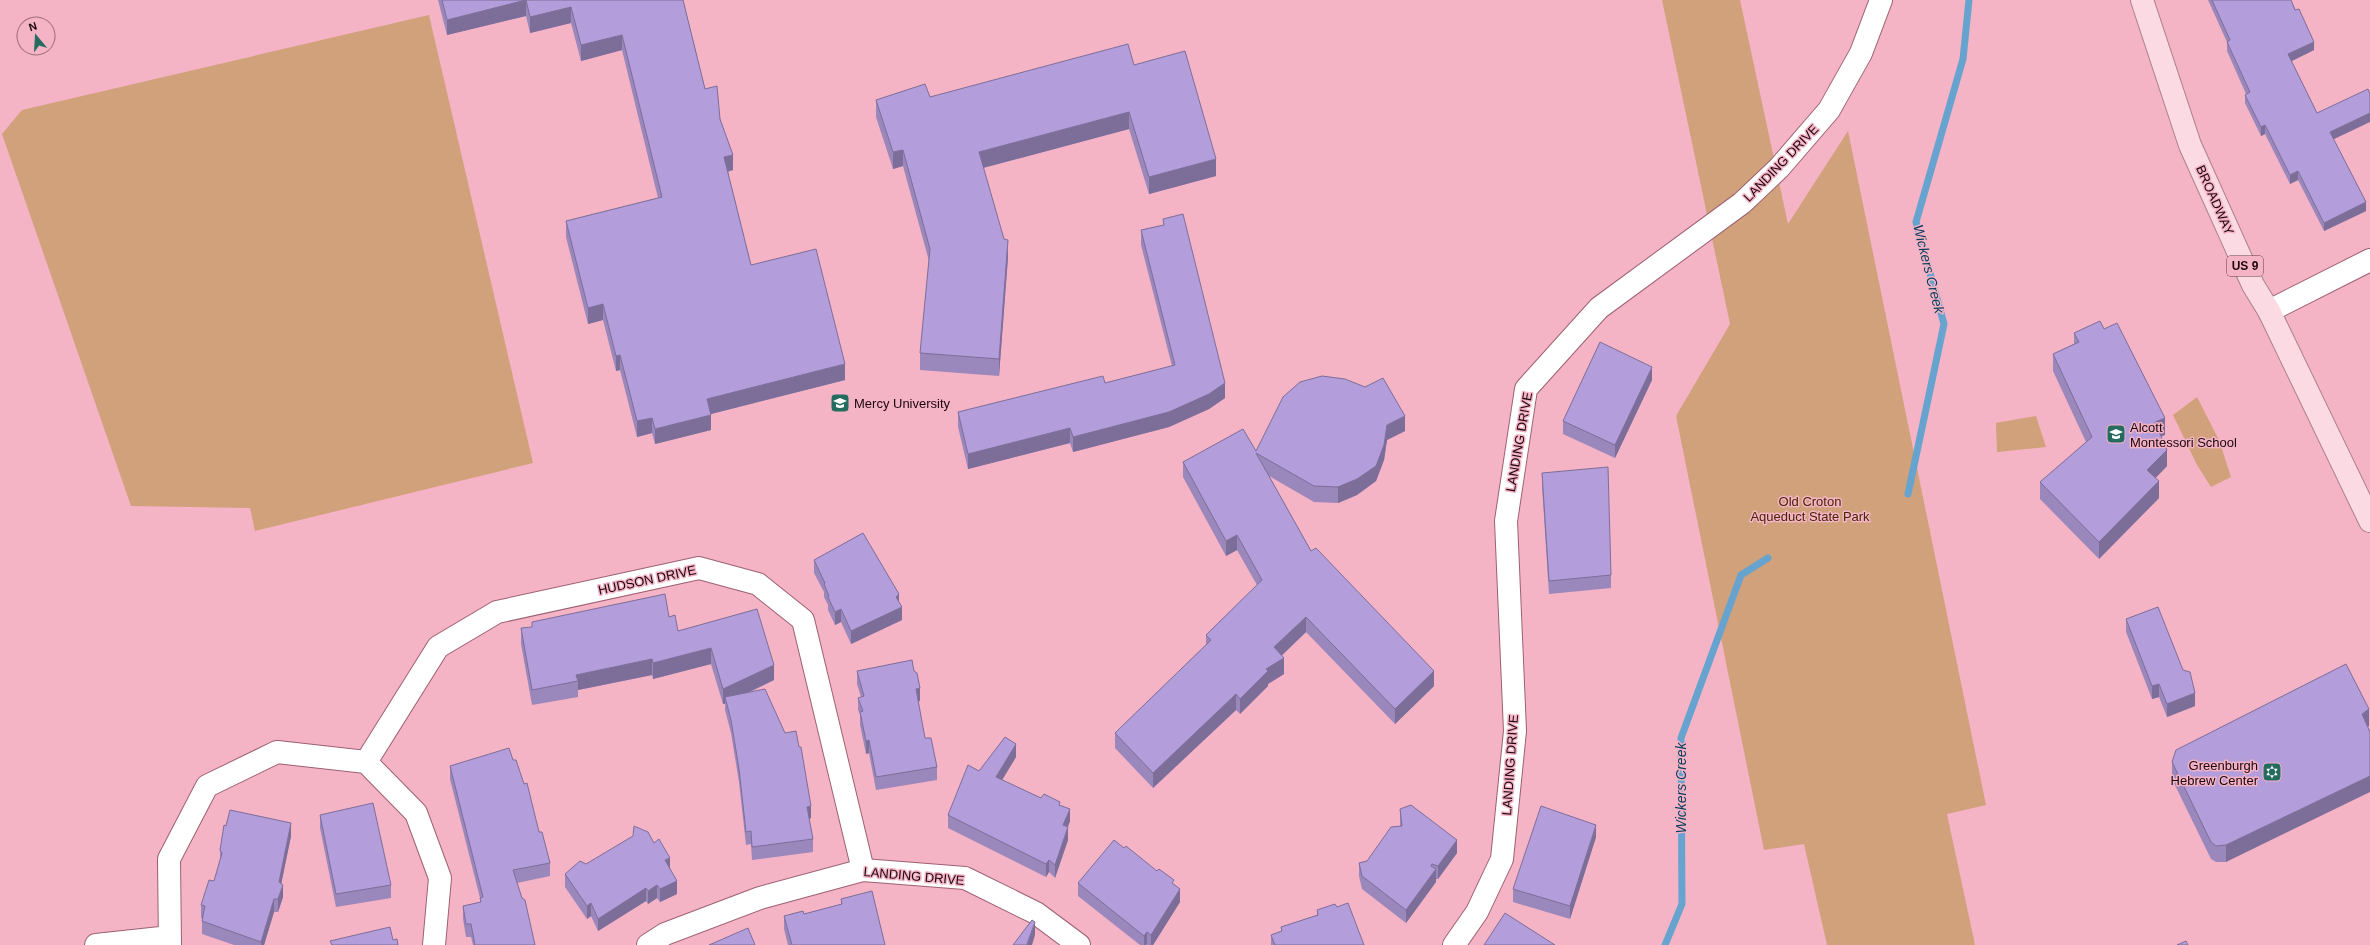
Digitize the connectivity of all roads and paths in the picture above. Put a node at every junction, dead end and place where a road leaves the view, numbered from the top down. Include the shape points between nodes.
1 (1881, 0) edge
2 (2142, 0) edge
3 (2370, 260) edge
4 (2269, 311) junction
5 (2370, 522) edge
6 (366, 762) junction
7 (863, 870) junction
8 (170, 941) edge
9 (96, 945) edge
10 (434, 945) edge
11 (648, 945) edge
12 (1079, 945) edge
13 (1454, 945) edge

1 - 13 street, LANDING DRIVE via 1861,53 1829,110 1784,162 1742,203 1599,308 1526,389 1506,520 1515,731 1502,859 1477,912
2 - 4 main road, BROADWAY / US 9 via 2190,145 2253,285
3 - 4 street
4 - 5 main road, BROADWAY / US 9
6 - 7 street, HUDSON DRIVE via 438,647 497,612 699,568 758,584 803,620
6 - 8 street via 276,752 207,786 169,859
6 - 10 street via 416,813 440,878
7 - 11 street, LANDING DRIVE via 760,898 665,934
7 - 12 street, LANDING DRIVE via 965,878 1036,913
8 - 9 street

